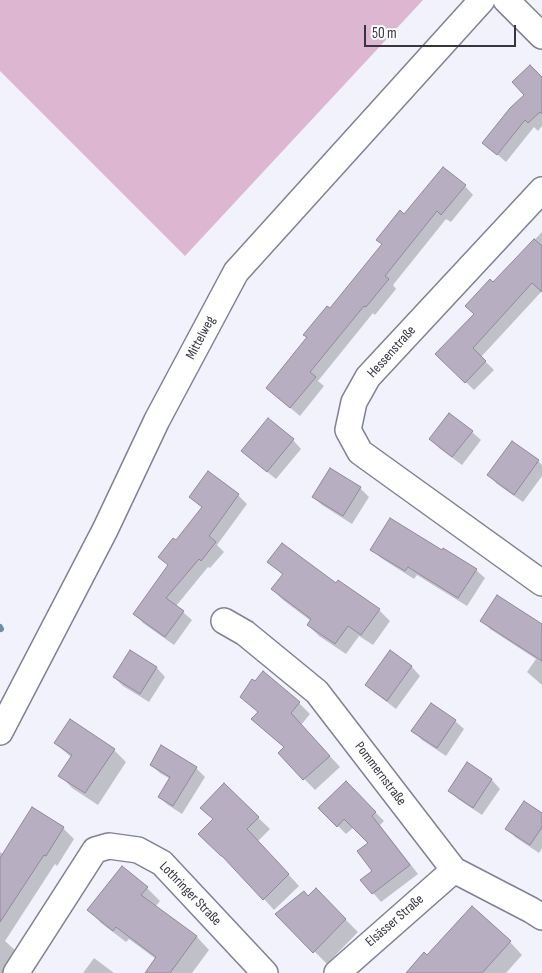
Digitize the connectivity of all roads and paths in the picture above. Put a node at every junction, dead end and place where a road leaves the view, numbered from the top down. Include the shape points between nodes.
1 (482, 0) edge
2 (506, 0) edge
3 (542, 36) edge
4 (542, 190) edge
5 (542, 583) edge
6 (224, 621) dead end
7 (0, 732) edge
8 (454, 870) junction
9 (538, 907) edge
10 (16, 973) edge
11 (265, 973) edge
12 (337, 973) edge

1 - 7 street, Mittelweg via 236,272 157,420 105,530
2 - 3 street
4 - 5 street, Hessenstraße via 368,377 354,402 348,430 360,452
6 - 8 street, Pommernstraße via 245,633 317,692
8 - 9 street, Pommernstraße
8 - 12 street, Elsässer Straße
10 - 11 street, Lothringer Straße via 95,850 109,846 138,850 162,863

